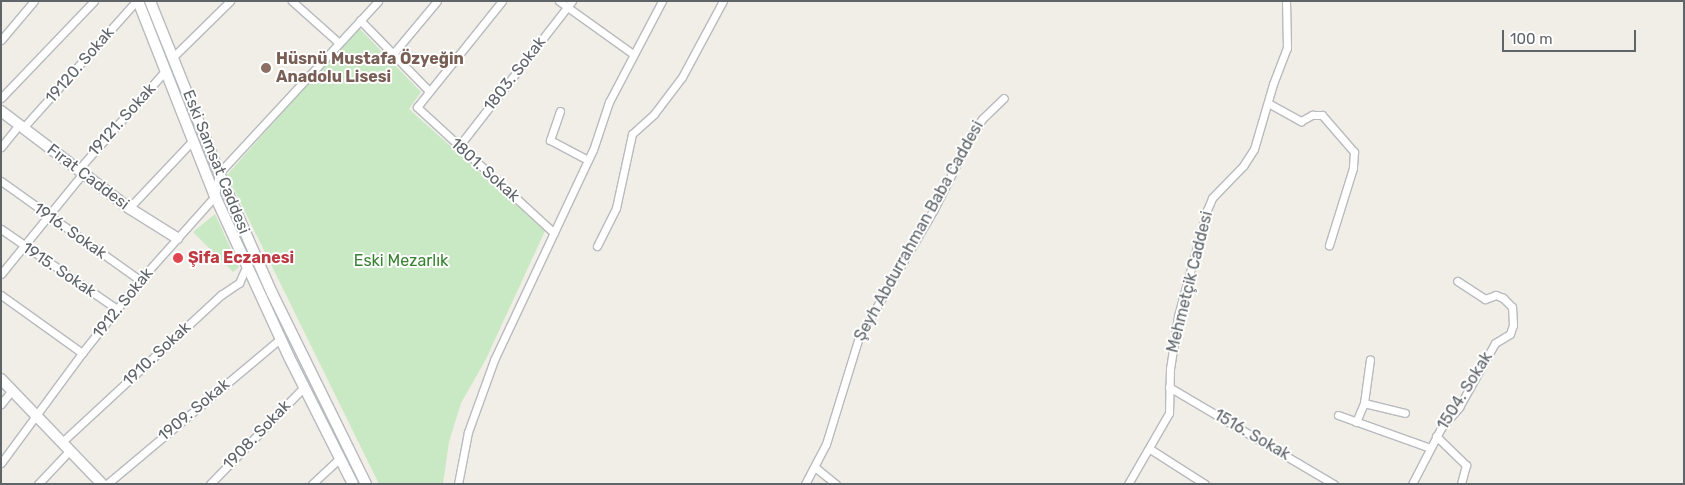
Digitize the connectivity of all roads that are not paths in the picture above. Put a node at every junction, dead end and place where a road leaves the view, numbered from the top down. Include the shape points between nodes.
1 (34, 1) edge
2 (94, 1) edge
3 (137, 1) edge
4 (150, 1) edge
5 (230, 1) edge
6 (292, 1) edge
7 (378, 1) edge
8 (437, 1) edge
9 (502, 1) edge
10 (559, 1) edge
11 (662, 1) edge
12 (723, 1) edge
13 (1286, 1) edge
14 (570, 4) edge
15 (360, 20) junction
16 (1, 40) edge
17 (338, 42) junction
18 (633, 54) junction
19 (392, 55) junction
20 (173, 57) junction
21 (166, 71) junction
22 (429, 91) junction
23 (1, 98) edge
24 (1004, 98) dead end
25 (1268, 103) junction
26 (1, 111) edge
27 (560, 111) dead end
28 (21, 126) junction
29 (193, 140) junction
30 (459, 146) junction
31 (1, 147) edge
32 (588, 160) junction
33 (80, 172) junction
34 (219, 173) junction
35 (1, 181) edge
36 (215, 196) junction
37 (129, 208) junction
38 (47, 215) junction
39 (1, 229) edge
40 (554, 233) junction
41 (177, 238) junction
42 (22, 245) junction
43 (1328, 245) dead end
44 (597, 246) dead end
45 (247, 265) junction
46 (1, 274) edge
47 (140, 280) junction
48 (1458, 281) dead end
49 (1, 295) edge
50 (117, 309) junction
51 (281, 338) junction
52 (82, 353) junction
53 (1370, 359) dead end
54 (1, 379) edge
55 (304, 387) junction
56 (1169, 387) junction
57 (12, 390) junction
58 (1364, 403) junction
59 (1, 404) edge
60 (1405, 413) dead end
61 (36, 414) junction
62 (1338, 415) dead end
63 (1356, 422) junction
64 (1436, 436) junction
65 (62, 442) junction
66 (1150, 448) junction
67 (1430, 448) junction
68 (70, 450) junction
69 (340, 458) junction
70 (1, 463) edge
71 (816, 468) junction
72 (38, 484) edge
73 (102, 484) edge
74 (107, 484) edge
75 (210, 484) edge
76 (312, 484) edge
77 (354, 484) edge
78 (366, 484) edge
79 (458, 484) edge
80 (805, 484) edge
81 (836, 484) edge
82 (1128, 484) edge
83 (1205, 484) edge
84 (1334, 484) edge
85 (1412, 484) edge
86 (1461, 484) edge

1 - 16 street
2 - 23 street
3 - 21 street, Eski Samsat Caddesi
3 - 28 street, 19120. Sokak
4 - 20 street, Eski Samsat Caddesi
5 - 20 street
6 - 17 street
7 - 15 street
8 - 19 street
9 - 22 street
10 - 14 street
11 - 18 street
12 - 44 street via 682,77 654,114 632,134 616,208
13 - 25 street, Mehmetçik Caddesi via 1287,48
14 - 18 street
14 - 30 street, 1803. Sokak
15 - 17 street
15 - 19 street
17 - 34 street
18 - 32 street via 609,102
19 - 22 street
20 - 34 street, Eski Samsat Caddesi
21 - 29 street, Eski Samsat Caddesi
21 - 33 street, 19121. Sokak
22 - 30 street, 1801. Sokak via 417,107
24 - 71 street, Şeyh Abdurrahman Baba Caddesi via 982,118 971,136 933,211 859,337
25 - 43 street via 1301,121 1312,115 1322,115 1354,152 1353,168
25 - 56 street, Mehmetçik Caddesi via 1254,149 1212,198 1207,210 1178,316
26 - 28 street, Fırat Caddesi
27 - 32 street via 550,140
28 - 31 street, 19120. Sokak
28 - 33 street, Fırat Caddesi
29 - 36 street, Eski Samsat Caddesi
29 - 37 street
30 - 40 street, 1801. Sokak
32 - 40 street
33 - 37 street, Fırat Caddesi
33 - 38 street, 19121. Sokak
34 - 36 street
34 - 78 street, Eski Samsat Caddesi via 272,293
35 - 38 street, 1916. Sokak
36 - 41 street, 1912. Sokak
36 - 45 street, Eski Samsat Caddesi
37 - 41 street, Fırat Caddesi
38 - 42 street, 19121. Sokak
38 - 47 street, 1916. Sokak
39 - 42 street, 1915. Sokak
40 - 79 street via 476,407 462,452
41 - 47 street, 1912. Sokak
42 - 46 street, 19121. Sokak
42 - 50 street, 1915. Sokak
45 - 51 street, Eski Samsat Caddesi
45 - 65 street, 1910. Sokak via 239,283 221,295
47 - 50 street, 1912. Sokak
48 - 64 street, 1504. Sokak via 1484,299 1496,295 1503,298 1515,315 1510,334 1495,343 1459,407
49 - 52 street
50 - 52 street, 1912. Sokak
51 - 55 street, Eski Samsat Caddesi
51 - 74 street, 1909. Sokak
52 - 61 street, 1912. Sokak
53 - 58 street
54 - 57 street
55 - 69 street, Eski Samsat Caddesi
55 - 75 street, 1908. Sokak
56 - 66 street, Mehmetçik Caddesi via 1169,413
56 - 84 street, 1516. Sokak
57 - 59 street
57 - 61 street
58 - 60 street
58 - 63 street
61 - 65 street
61 - 70 street, 1912. Sokak
62 - 63 street
63 - 67 street
64 - 67 street, 1504. Sokak
64 - 86 street via 1466,465
65 - 68 street
66 - 82 street, Mehmetçik Caddesi
66 - 83 street
67 - 85 street, 1504. Sokak
68 - 72 street
68 - 73 street
69 - 76 street
69 - 77 street, Eski Samsat Caddesi
71 - 80 street, Şeyh Abdurrahman Baba Caddesi
71 - 81 street

